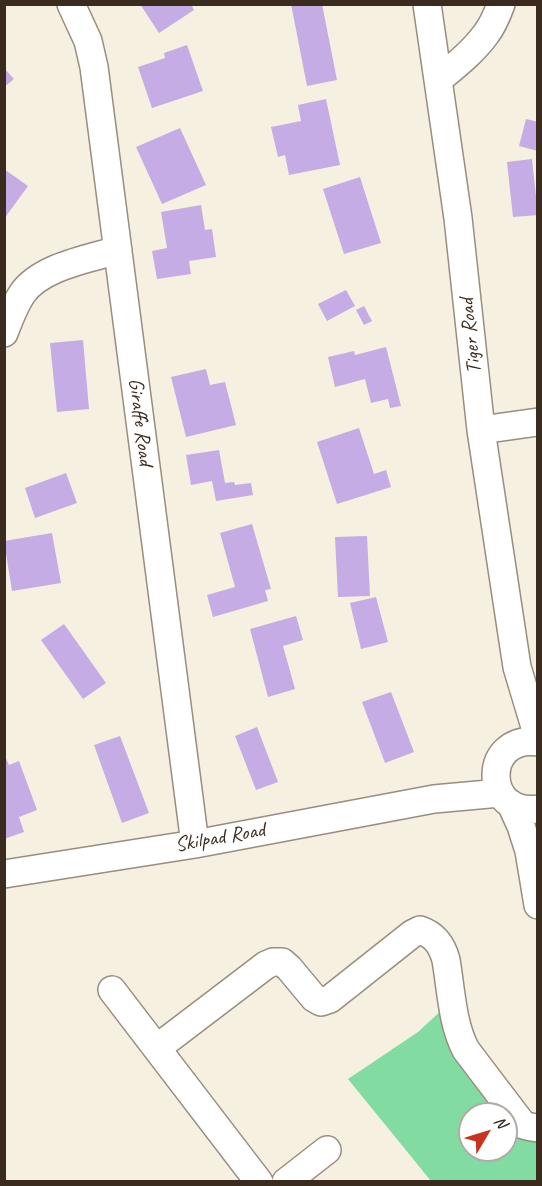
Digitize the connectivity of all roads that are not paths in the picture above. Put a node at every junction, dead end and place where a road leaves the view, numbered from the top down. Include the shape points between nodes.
1 (71, 4) edge
2 (427, 4) edge
3 (501, 4) edge
4 (438, 80) junction
5 (118, 250) junction
6 (4, 333) edge
7 (537, 422) edge
8 (481, 429) junction
9 (521, 747) edge
10 (434, 799) junction
11 (505, 799) junction
12 (537, 809) edge
13 (195, 844) junction
14 (4, 874) edge
15 (537, 905) edge
16 (112, 990) dead end
17 (157, 1048) junction
18 (537, 1128) edge
19 (327, 1150) dead end
20 (259, 1182) edge
21 (286, 1182) edge

1 - 5 street, Giraffe Road via 88,41 94,67
2 - 4 street, Tiger Road
3 - 4 street via 486,34
4 - 8 street, Tiger Road
5 - 6 street via 39,277 22,293
5 - 13 street, Giraffe Road
7 - 8 street
8 - 9 street, Tiger Road via 517,667
9 - 10 street, Skilpad Road
9 - 11 street, Tiger Road via 495,775
10 - 11 street, Skilpad Road
10 - 13 street, Skilpad Road
11 - 12 street, Skilpad Road via 520,808
11 - 15 street, Tiger Road via 521,826 529,851
13 - 14 street, Skilpad Road
16 - 17 street
17 - 18 street via 266,965 282,962 321,1002 420,930 429,933 443,949 460,1040 523,1125
17 - 20 street
19 - 21 street

